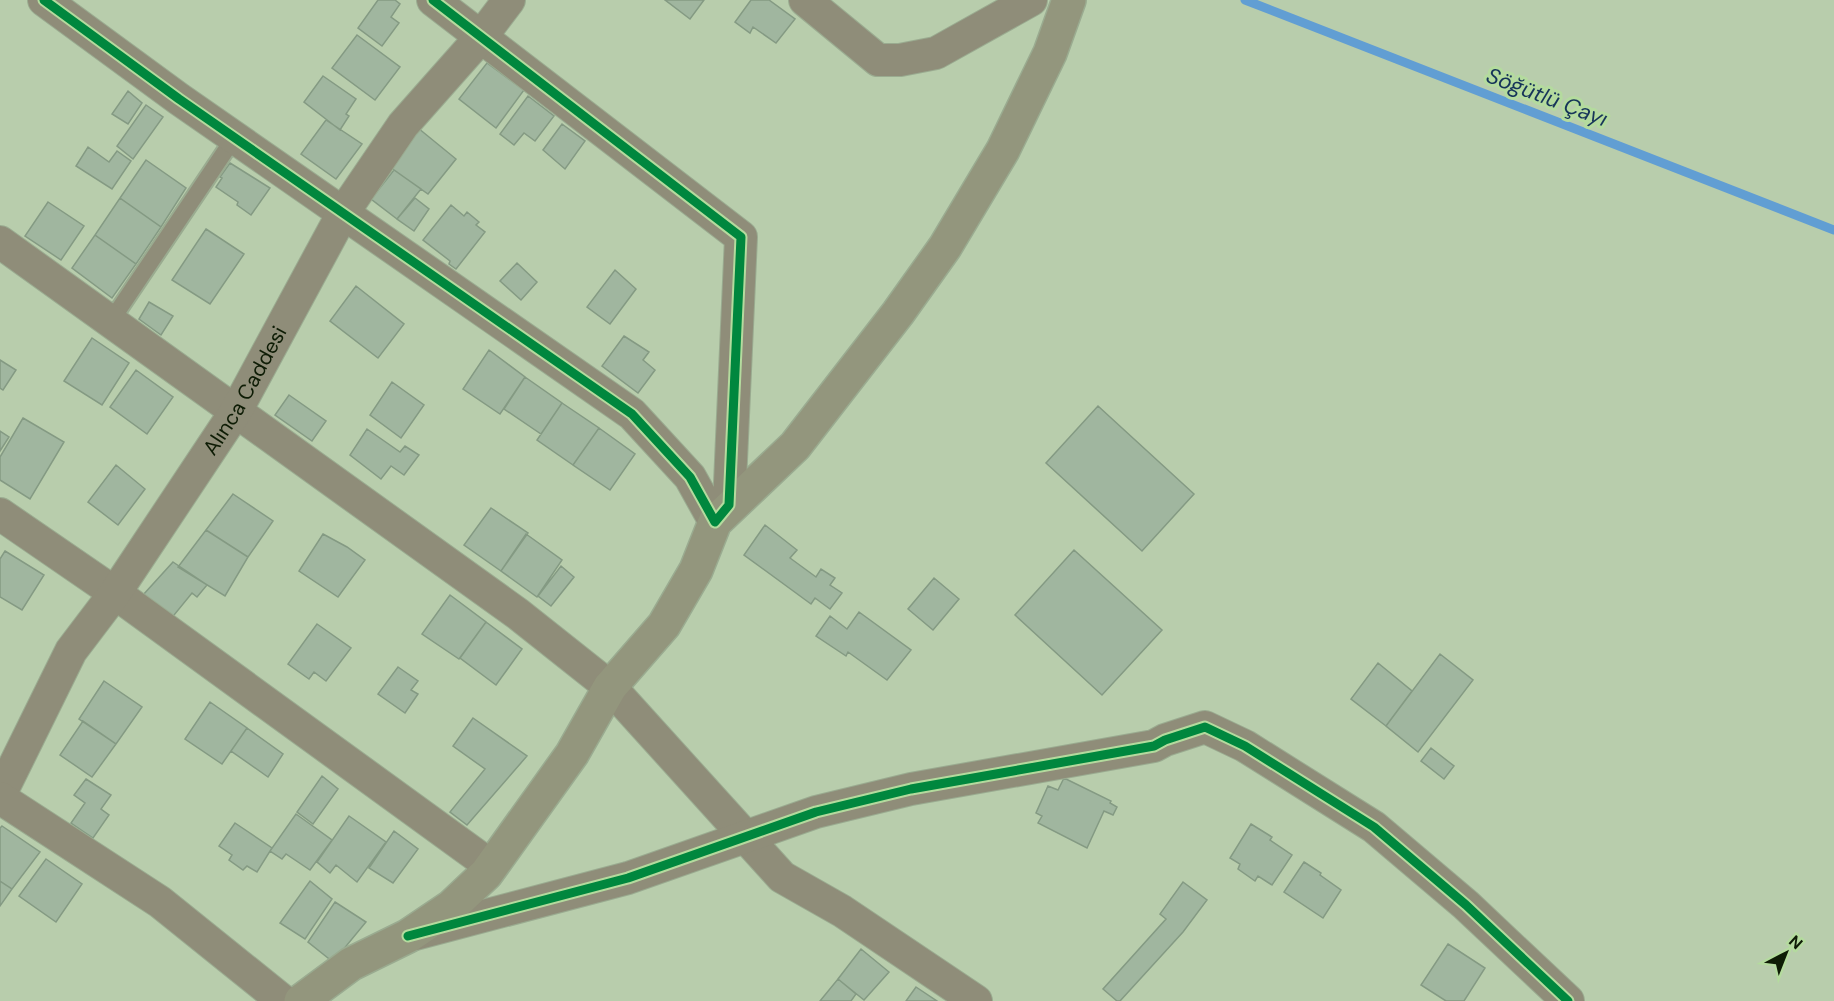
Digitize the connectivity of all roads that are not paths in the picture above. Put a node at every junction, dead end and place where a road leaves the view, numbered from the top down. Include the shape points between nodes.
1 (44, 0) edge
2 (433, 0) edge
3 (509, 0) edge
4 (806, 0) edge
5 (1031, 0) edge
6 (1069, 0) edge
7 (482, 37) junction
8 (234, 138) junction
9 (343, 213) junction
10 (0, 242) edge
11 (111, 321) junction
12 (236, 411) junction
13 (0, 514) edge
14 (715, 522) junction
15 (115, 593) junction
16 (610, 687) junction
17 (0, 796) edge
18 (745, 837) junction
19 (491, 866) junction
20 (408, 936) junction
21 (283, 1001) edge
22 (301, 1001) edge
23 (976, 1001) edge
24 (1568, 1001) edge

1 - 8 street
2 - 7 street
3 - 7 street, Alınca Caddesi
4 - 5 street via 878,60 900,60 936,52
6 - 14 street via 1050,53 1003,150 945,247 795,446
7 - 9 street, Alınca Caddesi via 403,125
7 - 14 street via 741,237 729,505
8 - 9 street
8 - 11 lane
9 - 12 street, Alınca Caddesi
9 - 14 street via 632,414 690,477
10 - 11 street
11 - 12 street
12 - 15 street, Alınca Caddesi
12 - 16 street via 518,614
13 - 15 street
14 - 16 street via 696,570 664,625
15 - 17 street, Alınca Caddesi via 71,651
15 - 19 street
16 - 18 street
16 - 19 street via 572,754
17 - 21 street via 160,902
18 - 20 street via 628,878
18 - 23 street via 782,877 842,911
18 - 24 street via 816,812 911,789 1155,746 1205,727 1245,746 1374,827 1466,905
19 - 20 street via 452,907
20 - 22 street via 351,964

